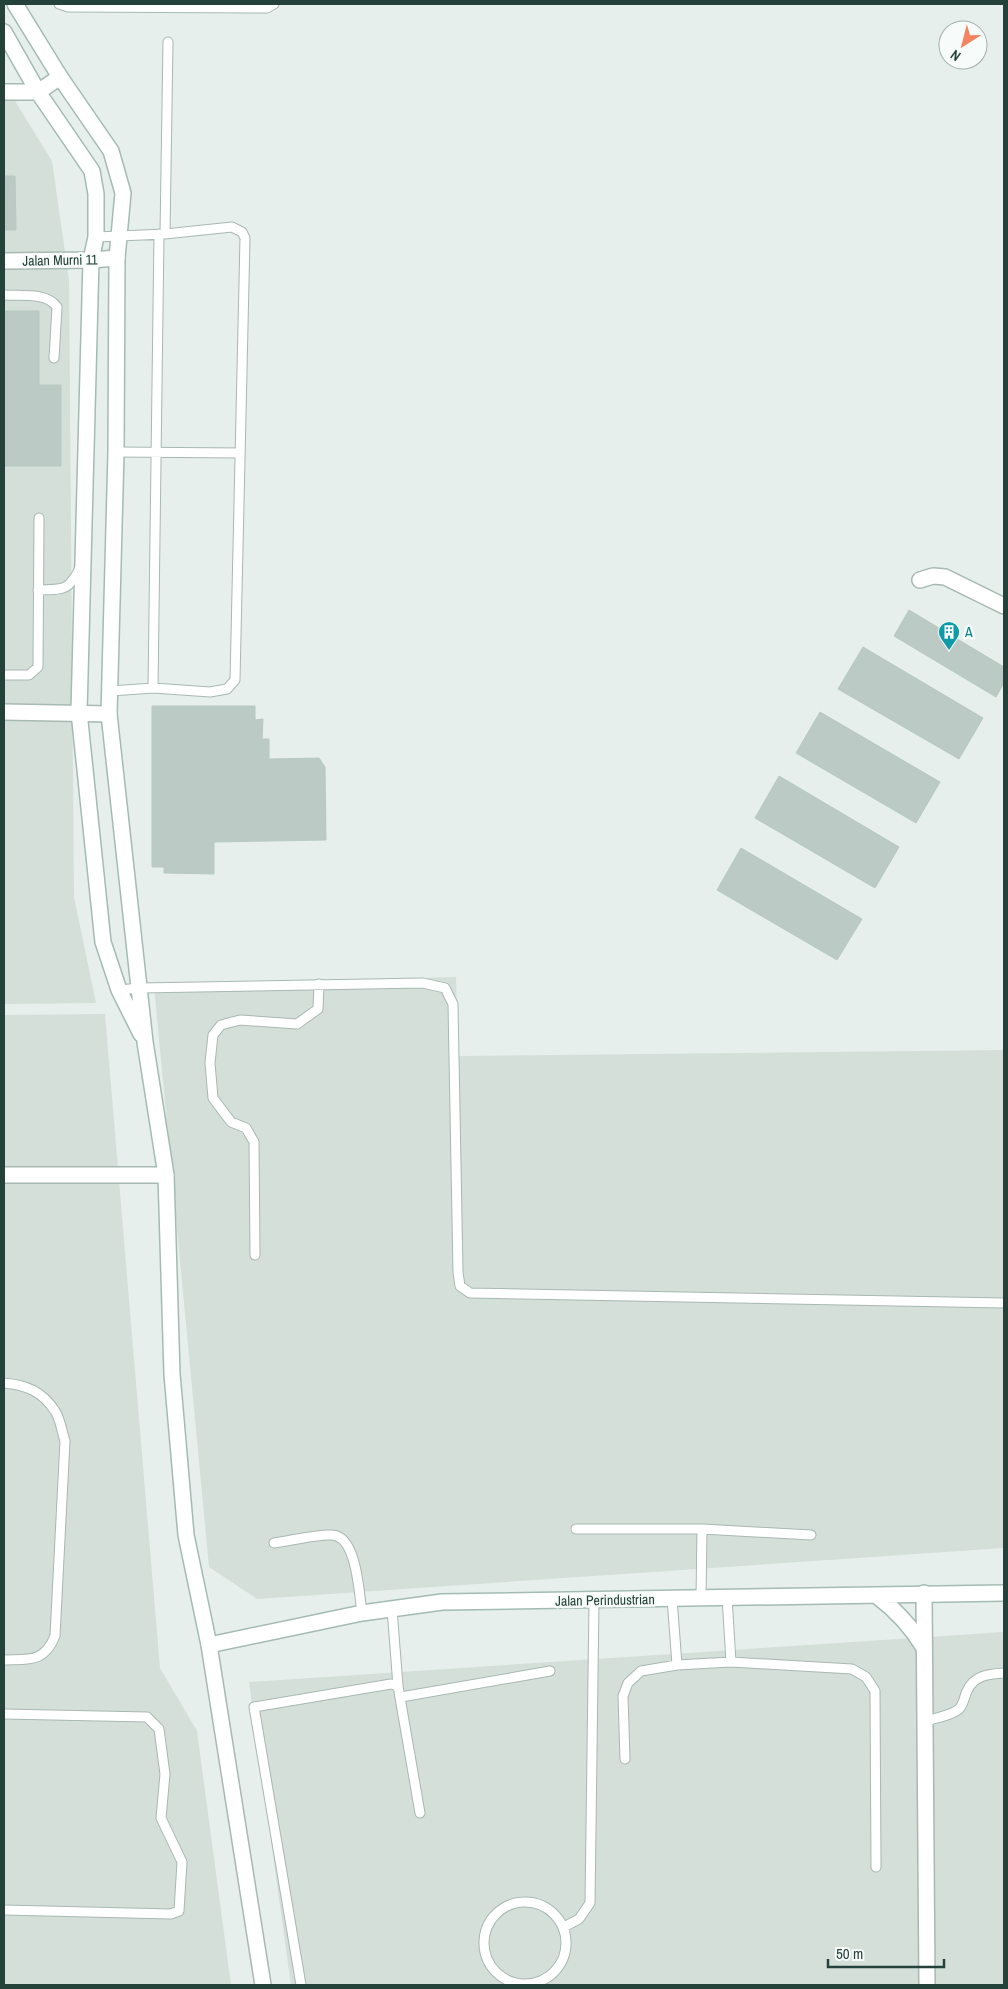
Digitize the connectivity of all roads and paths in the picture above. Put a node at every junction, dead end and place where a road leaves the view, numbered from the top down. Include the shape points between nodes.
1 (16, 4) edge
2 (59, 4) edge
3 (274, 4) edge
4 (4, 32) edge
5 (168, 42) dead end
6 (60, 77) junction
7 (4, 92) edge
8 (38, 92) junction
9 (162, 234) junction
10 (96, 237) junction
11 (120, 237) junction
12 (117, 258) junction
13 (4, 260) edge
14 (91, 260) junction
15 (4, 295) edge
16 (54, 358) dead end
17 (116, 452) junction
18 (240, 453) junction
19 (157, 454) junction
20 (39, 518) dead end
21 (83, 562) junction
22 (920, 580) dead end
23 (38, 590) junction
24 (1004, 606) edge
25 (4, 675) edge
26 (153, 688) junction
27 (111, 691) junction
28 (4, 712) edge
29 (80, 712) junction
30 (109, 714) junction
31 (319, 984) junction
32 (140, 988) junction
33 (119, 990) junction
34 (144, 1042) junction
35 (4, 1174) edge
36 (166, 1175) junction
37 (255, 1255) dead end
38 (1004, 1303) edge
39 (4, 1383) edge
40 (576, 1529) dead end
41 (702, 1529) junction
42 (811, 1534) dead end
43 (274, 1543) dead end
44 (924, 1593) junction
45 (1004, 1593) edge
46 (877, 1596) junction
47 (727, 1597) junction
48 (672, 1598) junction
49 (701, 1598) junction
50 (594, 1601) junction
51 (392, 1609) junction
52 (362, 1612) junction
53 (209, 1645) junction
54 (924, 1648) junction
55 (4, 1660) edge
56 (731, 1662) junction
57 (677, 1664) junction
58 (550, 1671) dead end
59 (1004, 1673) edge
60 (398, 1686) junction
61 (401, 1697) junction
62 (4, 1714) edge
63 (925, 1721) junction
64 (625, 1759) dead end
65 (420, 1813) dead end
66 (876, 1867) dead end
67 (4, 1910) edge
68 (564, 1927) junction
69 (263, 1985) edge
70 (301, 1985) edge
71 (927, 1985) edge

1 - 6 main road
2 - 3 lane via 68,7 267,8
4 - 8 main road
5 - 9 lane
6 - 8 main road
6 - 11 main road via 111,151 123,193
7 - 8 main road
8 - 10 main road via 92,171 96,194
9 - 11 lane
9 - 18 lane via 232,227 246,238
9 - 19 lane
10 - 11 lane
10 - 14 main road
11 - 12 main road
12 - 14 main road, Jalan Murni 11
12 - 17 main road
13 - 14 main road, Jalan Murni 11
14 - 21 main road
15 - 16 lane via 54,302 57,308
17 - 19 lane
17 - 27 main road
18 - 19 lane
18 - 26 lane via 235,680 227,689 210,692
19 - 26 lane
20 - 23 lane
21 - 23 lane via 64,589
21 - 29 main road
22 - 24 main road via 945,577
23 - 25 lane via 38,667 29,675
26 - 27 lane
27 - 30 main road
28 - 29 main road
29 - 30 main road
29 - 33 main road via 103,942
30 - 32 main road
31 - 32 lane
31 - 37 lane via 318,1009 296,1024 240,1020 221,1025 213,1035 210,1063 213,1098 231,1122 246,1128 254,1142
31 - 38 lane via 423,983 445,988 453,1004 458,1272 460,1286 470,1293
32 - 33 lane
32 - 34 main road
33 - 34 main road
34 - 36 main road
35 - 36 main road
36 - 53 main road via 172,1374 186,1535
39 - 55 lane via 31,1387 44,1399 56,1412 65,1442 55,1636 49,1650 34,1659
40 - 41 lane
41 - 42 lane
41 - 49 lane
43 - 52 lane via 333,1535 344,1539 352,1550
44 - 45 main road, Jalan Perindustrian
44 - 46 main road, Jalan Perindustrian
44 - 54 main road
46 - 47 main road, Jalan Perindustrian
46 - 54 main road via 904,1619
47 - 49 main road, Jalan Perindustrian
47 - 56 lane
48 - 49 main road, Jalan Perindustrian
48 - 50 main road, Jalan Perindustrian
48 - 57 lane
50 - 51 main road, Jalan Perindustrian via 442,1602
50 - 68 lane via 590,1903 579,1919
51 - 52 main road, Jalan Perindustrian
51 - 60 lane
52 - 53 main road, Jalan Perindustrian
53 - 69 main road
54 - 63 main road
56 - 57 lane
56 - 66 lane via 842,1667 866,1677 875,1691
57 - 64 lane via 641,1671 628,1683 623,1696
58 - 61 lane
59 - 63 lane via 977,1678 960,1708
60 - 61 lane
60 - 70 lane via 391,1684 254,1707
61 - 65 lane
62 - 67 lane via 147,1717 159,1729 164,1774 161,1818 182,1862 179,1911 171,1914
63 - 71 main road
68 - 68 lane via 550,1910 543,1907 530,1902 508,1905 491,1918 483,1949 499,1976 520,1985 543,1981 560,1967 567,1947

